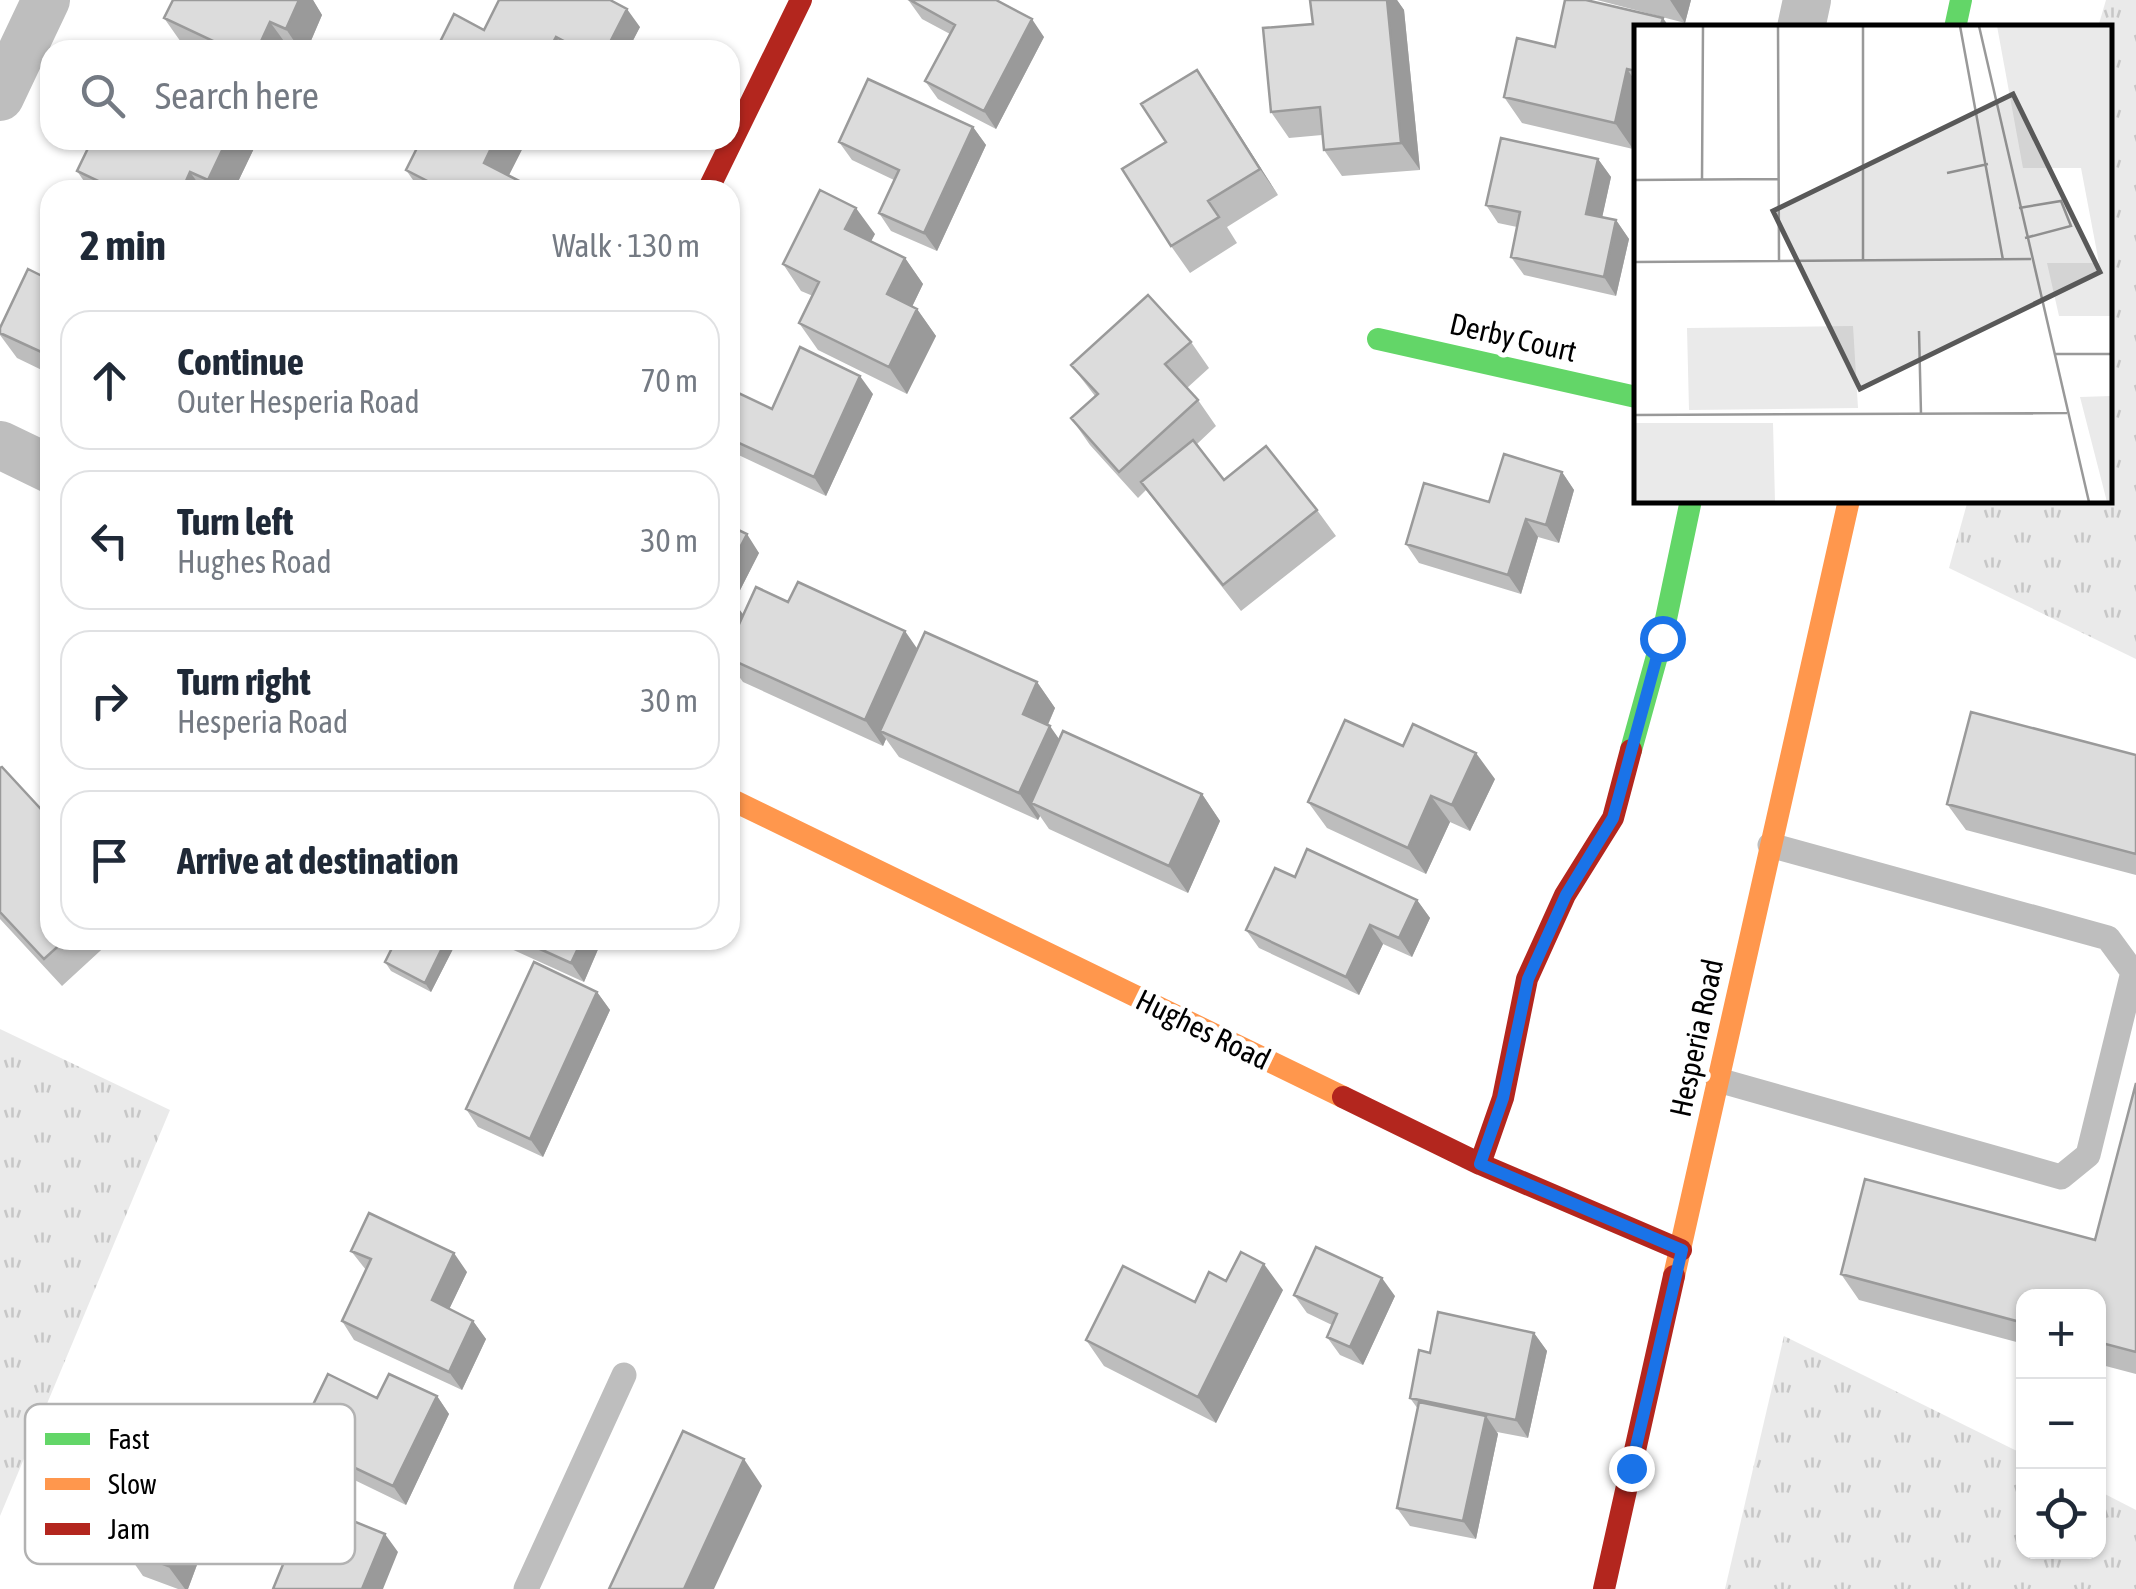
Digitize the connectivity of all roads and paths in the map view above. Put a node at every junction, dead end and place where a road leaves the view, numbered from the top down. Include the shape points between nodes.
1 (46, 0) edge
2 (801, 0) edge
3 (1807, 0) edge
4 (1961, 0) edge
5 (1802, 25) edge
6 (1956, 25) edge
7 (0, 97) edge
8 (740, 125) edge
9 (728, 150) edge
10 (713, 180) edge
11 (1378, 339) dead end
12 (1634, 397) edge
13 (0, 444) edge
14 (40, 463) edge
15 (1691, 502) edge
16 (1849, 502) edge
17 (740, 804) edge
18 (1770, 845) junction
19 (1718, 1080) junction
20 (1480, 1164) junction
21 (1682, 1250) junction
22 (624, 1375) dead end
23 (526, 1589) edge
24 (1604, 1589) edge

1 - 7 street
2 - 8 street
3 - 5 street
4 - 6 street
9 - 10 street
11 - 12 street, Derby Court
13 - 14 street
15 - 20 street via 1613,818 1566,895 1528,979 1503,1098
16 - 18 street, Hesperia Road
17 - 20 street, Hughes Road
18 - 19 street, Hesperia Road
18 - 19 lane via 2108,938 2133,972 2088,1155 2061,1177
19 - 21 street, Hesperia Road
20 - 21 street, Hughes Road
21 - 24 street, Hesperia Road
22 - 23 lane

